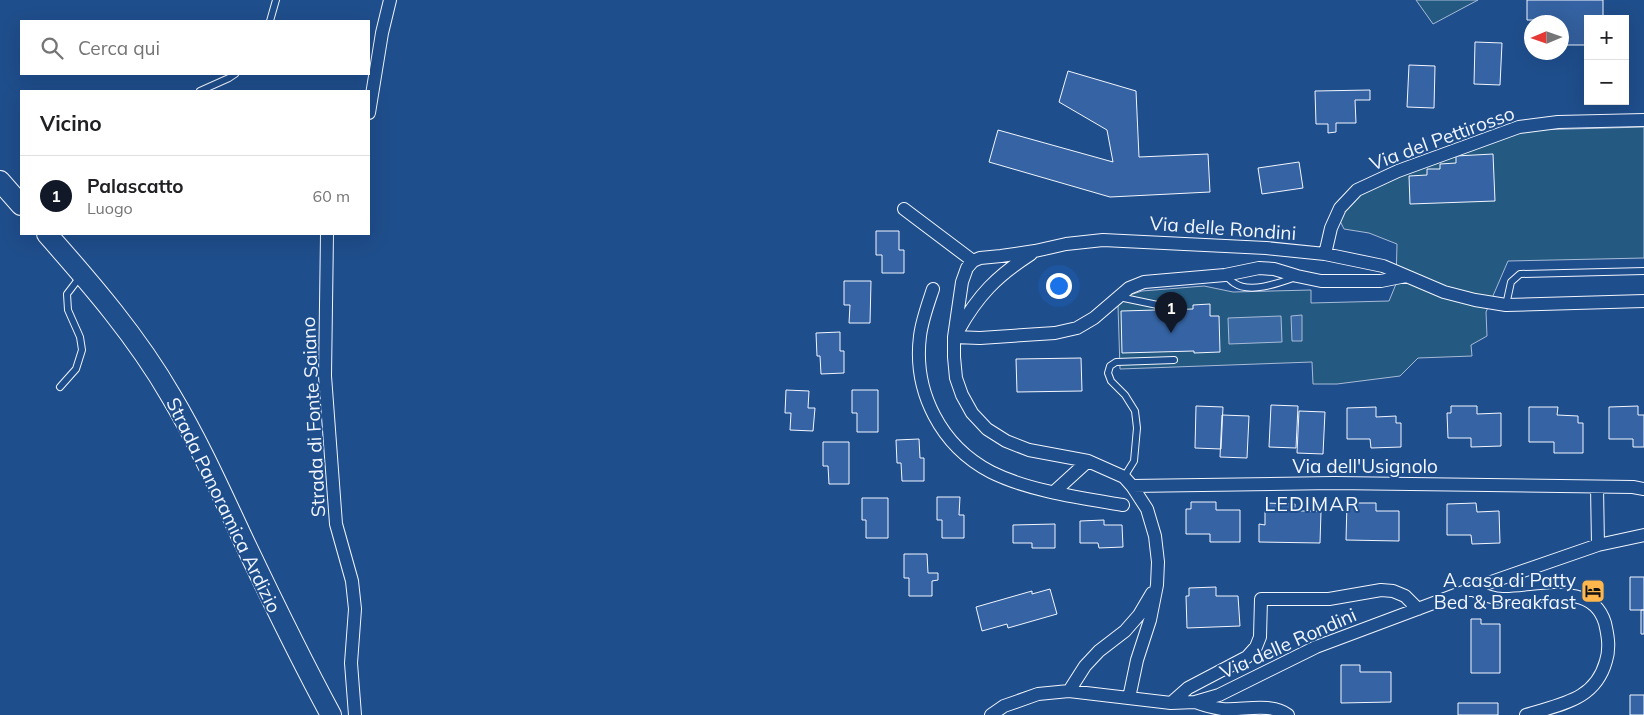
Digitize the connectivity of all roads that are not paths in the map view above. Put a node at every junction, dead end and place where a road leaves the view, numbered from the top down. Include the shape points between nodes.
1 (276, 0) edge
2 (390, 0) edge
3 (270, 20) edge
4 (234, 75) edge
5 (202, 90) edge
6 (370, 107) edge
7 (1644, 120) edge
8 (0, 181) edge
9 (20, 204) edge
10 (904, 209) dead end
11 (48, 235) edge
12 (327, 235) edge
13 (1035, 251) junction
14 (1325, 254) junction
15 (972, 261) junction
16 (1644, 271) edge
17 (83, 274) junction
18 (1225, 276) junction
19 (1297, 276) junction
20 (1406, 276) junction
21 (933, 289) dead end
22 (1118, 297) junction
23 (1644, 301) edge
24 (1506, 304) junction
25 (1172, 308) dead end
26 (954, 337) junction
27 (1174, 360) dead end
28 (60, 387) dead end
29 (1088, 461) junction
30 (1128, 482) junction
31 (1597, 486) junction
32 (1644, 489) edge
33 (1054, 492) junction
34 (1123, 505) dead end
35 (1642, 537) edge
36 (1598, 545) junction
37 (1157, 585) junction
38 (1471, 589) junction
39 (1418, 609) junction
40 (1069, 691) junction
41 (1129, 698) junction
42 (1195, 702) junction
43 (1171, 703) junction
44 (331, 715) edge
45 (355, 715) edge
46 (991, 715) edge
47 (1288, 715) edge
48 (1526, 715) edge

1 - 3 lane
2 - 6 street
4 - 5 lane
7 - 14 street, Via del Pettirosso via 1558,122 1518,127 1398,171 1357,190 1340,208
8 - 9 main road
10 - 15 street
11 - 17 main road, Strada Panoramica Ardizio
12 - 45 street, Strada di Fonte Saiano via 326,376 336,524 352,581 355,608 351,662
13 - 14 street, Via delle Rondini via 1103,240
13 - 15 street, Via delle Rondini
13 - 26 street, Via delle Rondini via 985,290
14 - 20 street, Via delle Rondini via 1383,266
15 - 26 street via 962,282
16 - 24 lane via 1520,274 1511,282
17 - 28 lane via 68,294 68,310 82,350 76,369
17 - 44 main road, Strada Panoramica Ardizio via 171,395
18 - 19 street, Via delle Rondini via 1259,268
18 - 19 lane via 1235,285 1252,288 1273,286
18 - 22 street, Via delle Rondini via 1144,282 1128,288
19 - 20 street, Via delle Rondini via 1321,282 1381,281
20 - 24 street, Via delle Rondini via 1444,292
21 - 33 street via 920,336 919,358 922,385 930,410 945,434 965,455 991,472
22 - 25 lane
22 - 26 street, Via delle Rondini via 1077,328 1055,333
23 - 24 street, Via delle Rondini
26 - 29 street via 956,378 962,395 972,413 987,429 1029,450
27 - 30 lane via 1116,362 1110,366 1110,381 1125,395 1135,411 1134,460
29 - 30 street
29 - 33 street
30 - 31 street, Via dell'Usignolo
30 - 37 street via 1147,510 1155,536
31 - 32 street, Via dell'Usignolo
31 - 36 street
33 - 34 street
35 - 36 street, Via delle Rondini
36 - 38 street, Via delle Rondini
37 - 40 street via 1140,615 1085,666
37 - 41 street
38 - 39 street, Via delle Rondini
38 - 48 street via 1502,600 1577,596 1591,602 1602,614 1608,635 1608,654 1603,673 1593,687 1577,699
39 - 42 street, Via delle Rondini via 1316,647 1219,695
39 - 43 street, Via delle Rondini via 1405,596 1381,590 1329,599 1261,599 1260,637 1256,648 1247,657 1188,688
40 - 41 street, Via delle Rondini
40 - 46 street, Via delle Rondini via 1038,694 1004,706
41 - 43 street, Via delle Rondini
42 - 43 street, Via delle Rondini
42 - 47 street via 1220,709 1268,708

